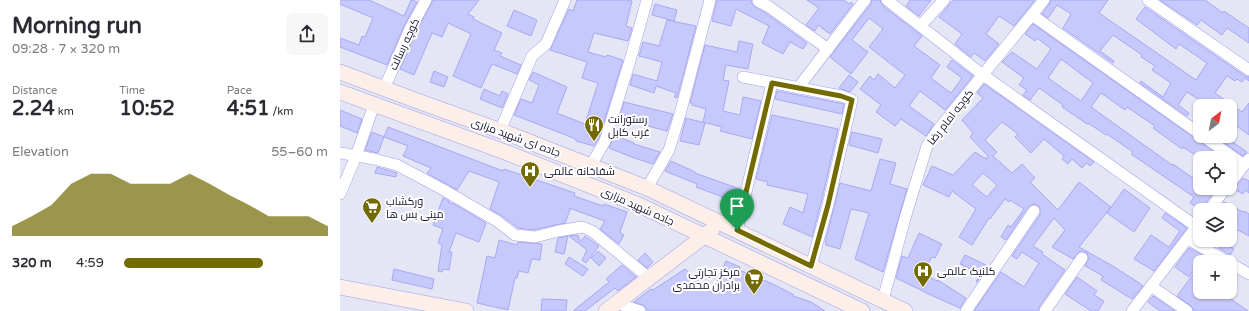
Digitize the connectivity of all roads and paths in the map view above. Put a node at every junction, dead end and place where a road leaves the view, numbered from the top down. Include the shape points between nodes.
1 (426, 0) edge
2 (565, 0) edge
3 (647, 0) edge
4 (710, 0) edge
5 (758, 0) edge
6 (865, 0) edge
7 (887, 0) edge
8 (944, 0) edge
9 (1044, 0) edge
10 (1148, 0) edge
11 (1032, 15) junction
12 (921, 26) junction
13 (828, 49) junction
14 (1249, 70) edge
15 (340, 72) edge
16 (983, 75) junction
17 (743, 77) dead end
18 (772, 83) junction
19 (798, 88) junction
20 (384, 89) junction
21 (340, 92) edge
22 (374, 105) junction
23 (1193, 129) edge
24 (500, 131) junction
25 (1215, 143) edge
26 (340, 154) edge
27 (356, 156) junction
28 (1246, 162) edge
29 (591, 165) junction
30 (1237, 174) edge
31 (647, 188) junction
32 (340, 194) edge
33 (1034, 211) dead end
34 (1193, 221) edge
35 (721, 223) junction
36 (737, 230) junction
37 (1193, 232) edge
38 (704, 236) junction
39 (1188, 239) junction
40 (1215, 255) edge
41 (1082, 258) dead end
42 (811, 266) junction
43 (1237, 267) edge
44 (1249, 274) edge
45 (648, 278) junction
46 (1151, 286) junction
47 (340, 287) edge
48 (883, 300) junction
49 (611, 307) edge
50 (466, 311) edge
51 (640, 311) edge
52 (862, 311) edge
53 (905, 311) edge
54 (966, 311) edge
55 (1045, 311) edge
56 (1132, 311) edge
57 (1187, 311) edge

1 - 20 street, کوچه رسالت via 410,29
2 - 24 street via 546,44 532,56
3 - 29 street via 605,141
4 - 31 street via 668,150
5 - 13 street
6 - 13 street
7 - 12 street
8 - 12 street
9 - 11 street, کوچه امام رضا
10 - 14 street
11 - 16 street, کوچه امام رضا
11 - 23 street
12 - 16 street
13 - 19 street
15 - 20 main road, جاده ای شهید مزاری
16 - 34 street
16 - 48 street, کوچه امام رضا via 927,146
17 - 18 street
18 - 19 street
18 - 36 street
19 - 42 street via 852,100
20 - 24 main road, جاده ای شهید مزاری
21 - 22 main road, جاده شهید مزاری
22 - 27 street
22 - 38 main road, جاده شهید مزاری via 584,183 639,205
24 - 29 main road, جاده ای شهید مزاری
25 - 28 street
26 - 27 street
27 - 32 street
27 - 45 street via 397,165 490,217 515,236 535,237 558,230 582,227 592,231
28 - 30 street
29 - 31 main road, جاده ای شهید مزاری
31 - 35 main road, جاده ای شهید مزاری
33 - 54 street
35 - 36 main road, جاده ای شهید مزاری
35 - 38 main road
36 - 42 main road, جاده ای شهید مزاری
37 - 39 street
38 - 45 main road
38 - 52 main road, جاده شهید مزاری
39 - 40 street
39 - 46 street
41 - 55 street
42 - 48 main road, جاده ای شهید مزاری
43 - 44 street
45 - 49 main road
46 - 56 street
46 - 57 street
47 - 50 main road
48 - 53 main road, جاده ای شهید مزاری
49 - 51 street

